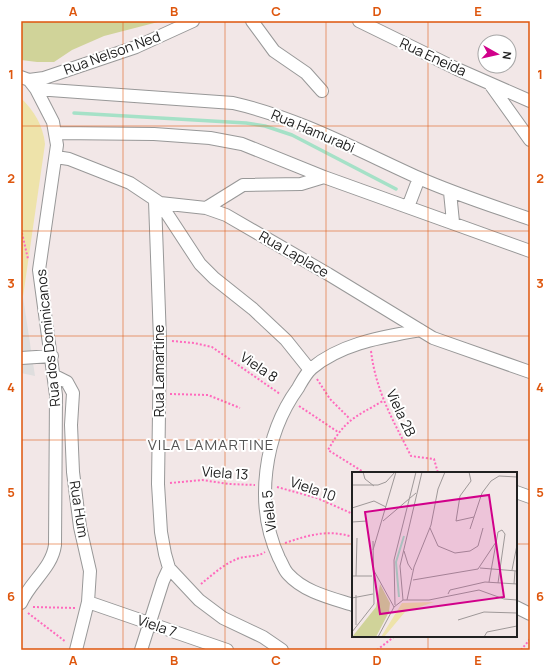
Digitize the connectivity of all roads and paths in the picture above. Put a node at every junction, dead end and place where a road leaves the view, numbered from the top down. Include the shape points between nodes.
1 (193, 21) edge
2 (252, 21) edge
3 (359, 21) edge
4 (29, 82) edge
5 (490, 84) junction
6 (322, 91) dead end
7 (530, 101) edge
8 (56, 133) junction
9 (530, 140) edge
10 (56, 157) junction
11 (324, 177) junction
12 (419, 178) junction
13 (450, 192) junction
14 (157, 202) junction
15 (408, 207) junction
16 (206, 208) junction
17 (530, 219) edge
18 (453, 222) junction
19 (21, 229) edge
20 (530, 251) edge
21 (39, 270) junction
22 (420, 330) junction
23 (160, 340) junction
24 (370, 340) junction
25 (52, 356) junction
26 (21, 358) edge
27 (310, 370) junction
28 (530, 372) edge
29 (55, 376) junction
30 (161, 394) junction
31 (289, 400) junction
32 (382, 401) junction
33 (240, 408) dead end
34 (350, 419) junction
35 (338, 432) junction
36 (362, 472) edge
37 (438, 472) edge
38 (158, 484) junction
39 (266, 486) junction
40 (517, 492) edge
41 (530, 498) edge
42 (352, 514) edge
43 (169, 568) junction
44 (352, 605) edge
45 (26, 607) edge
46 (86, 607) junction
47 (517, 608) edge
48 (530, 614) edge
49 (149, 622) junction
50 (394, 637) edge
51 (530, 639) edge
52 (77, 650) edge
53 (141, 650) edge
54 (227, 650) edge
55 (282, 650) edge
56 (377, 650) edge
57 (521, 650) edge

1 - 4 street, Rua Nelson Ned via 136,47
2 - 6 street via 274,51 306,73
3 - 5 street, Rua Eneida
4 - 8 street, Rua dos Dominicanos via 53,122
4 - 12 street, Rua Hamurabi via 233,103 306,125
5 - 7 street, Rua Eneida
5 - 9 street
8 - 10 street, Rua dos Dominicanos
8 - 11 street via 154,134 210,138 242,144
10 - 14 street via 69,159 130,183
10 - 21 street, Rua dos Dominicanos
11 - 15 street
11 - 16 street via 300,184 243,185
12 - 13 street, Rua Hamurabi
12 - 15 street
13 - 17 street, Rua Hamurabi
13 - 18 street
14 - 16 street, Rua Laplace
14 - 23 street, Rua Lamartine
14 - 27 street via 200,264 281,335
15 - 18 street
16 - 22 street, Rua Laplace via 226,215
18 - 20 street
19 - 21 path via 28,260
21 - 25 street, Rua dos Dominicanos
22 - 24 street
22 - 28 street, Rua Laplace via 433,338
23 - 30 street, Rua Lamartine
23 - 31 path, Viela 8 via 212,347
24 - 27 street via 341,350
24 - 32 path, Viela 2B via 373,367
25 - 26 street
25 - 29 street, Rua dos Dominicanos
27 - 31 street
27 - 34 path via 330,399
29 - 45 street, Rua dos Dominicanos via 55,545 51,560 32,584
29 - 46 street, Rua Hum via 67,382 73,393 73,472 80,527 90,570
30 - 33 path via 208,395
30 - 38 street, Rua Lamartine
31 - 35 path, Viela 8
31 - 39 street, Viela 5 via 270,446
32 - 34 path
32 - 37 path, Viela 2B via 411,456 434,459
34 - 35 path
35 - 36 path via 328,450
38 - 39 path, Viela 13 via 202,480
38 - 43 street, Rua Lamartine via 161,532
39 - 42 path, Viela 10 via 302,492
39 - 44 street, Viela 5 via 269,528 274,547 287,574 304,587
40 - 41 street
43 - 49 street
43 - 55 street, Rua Lamartine via 190,593 223,618 263,637
45 - 46 path
45 - 52 path
46 - 49 street, Viela 7
46 - 52 street, Rua Hum
47 - 48 street
49 - 53 street
49 - 54 street, Viela 7
50 - 56 path
51 - 57 path

